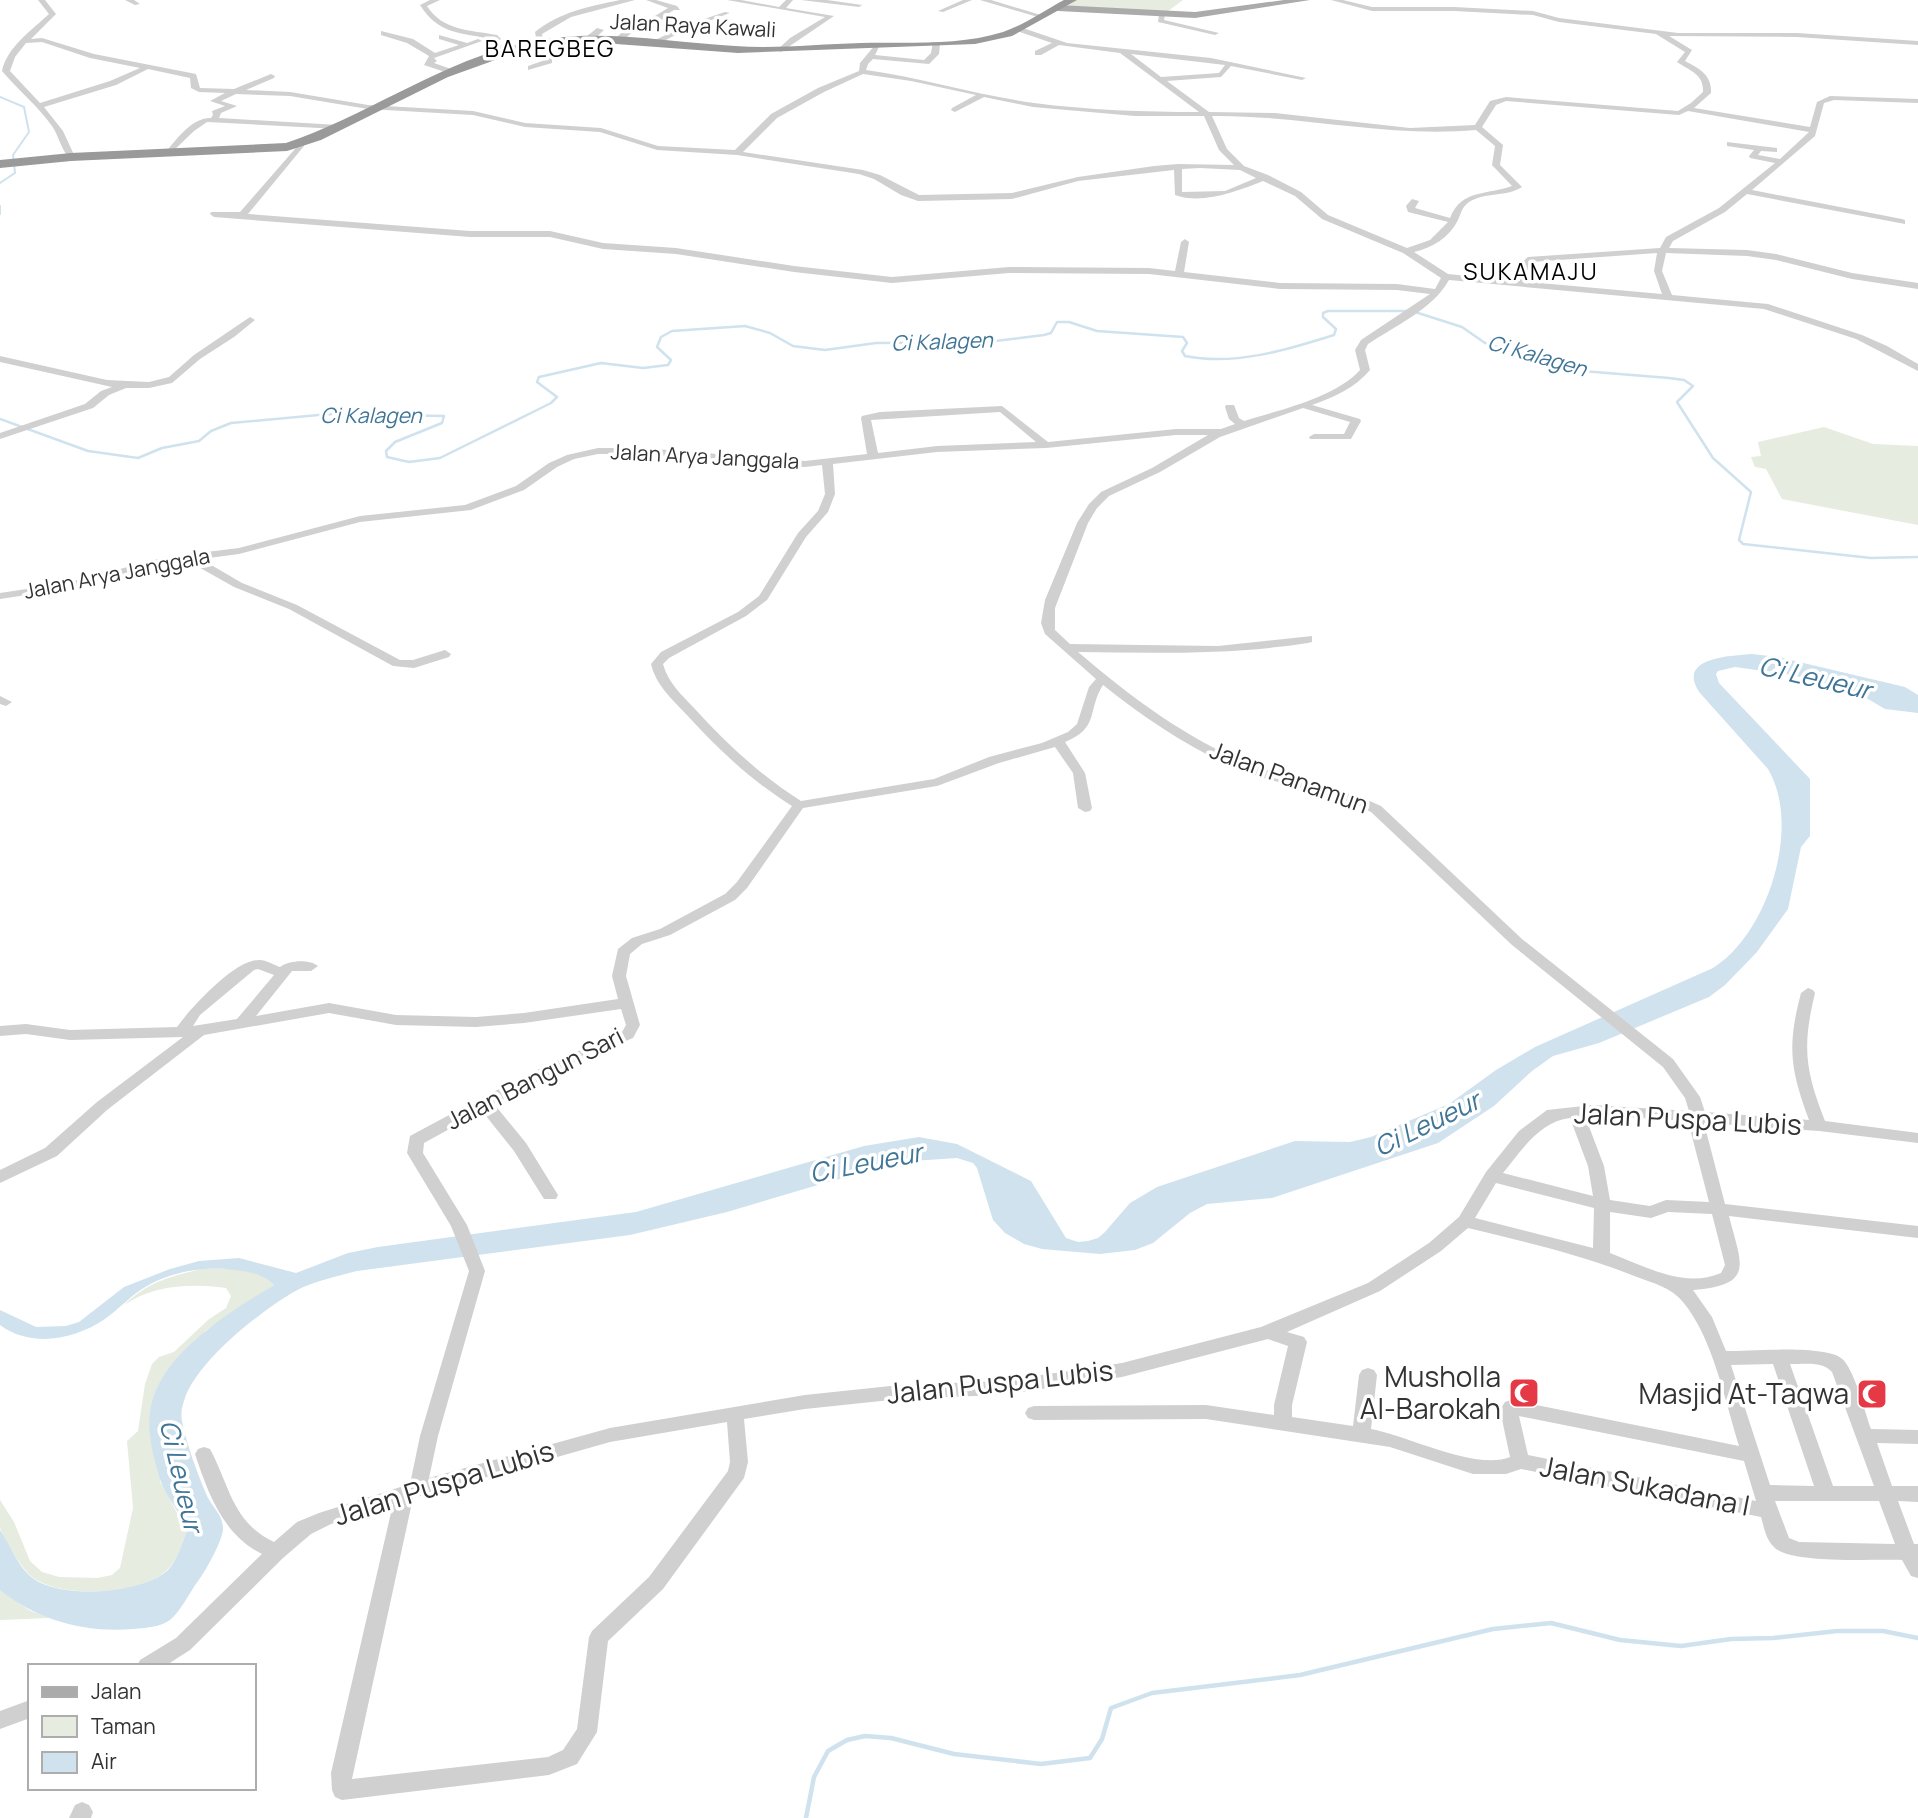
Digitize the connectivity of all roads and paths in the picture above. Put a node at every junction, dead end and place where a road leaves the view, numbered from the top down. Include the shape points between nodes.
1 (41, 0) edge
2 (128, 0) edge
3 (437, 0) edge
4 (632, 0) edge
5 (649, 0) edge
6 (730, 0) edge
7 (790, 0) edge
8 (804, 0) edge
9 (969, 0) edge
10 (982, 0) edge
11 (1072, 0) edge
12 (1305, 0) edge
13 (1334, 0) edge
14 (1410, 2) edge
15 (755, 3) dead end
16 (137, 4) dead end
17 (859, 5) dead end
18 (934, 5) dead end
19 (1398, 5) dead end
20 (782, 7) junction
21 (1058, 8) junction
22 (1441, 8) dead end
23 (727, 13) dead end
24 (1162, 15) junction
25 (1041, 16) junction
26 (696, 24) junction
27 (632, 29) dead end
28 (1020, 29) junction
29 (600, 30) dead end
30 (384, 33) dead end
31 (1215, 33) dead end
32 (1659, 33) junction
33 (442, 37) dead end
34 (589, 39) junction
35 (26, 41) junction
36 (478, 41) dead end
37 (617, 41) junction
38 (1057, 43) junction
39 (1918, 43) edge
40 (536, 44) junction
41 (654, 44) junction
42 (936, 44) junction
43 (467, 45) junction
44 (781, 50) junction
45 (1122, 51) junction
46 (873, 52) junction
47 (1038, 53) dead end
48 (438, 55) junction
49 (453, 57) dead end
50 (519, 58) junction
51 (1230, 63) junction
52 (145, 68) junction
53 (451, 72) junction
54 (862, 72) junction
55 (271, 76) dead end
56 (1302, 78) dead end
57 (1160, 79) junction
58 (966, 82) dead end
59 (956, 89) junction
60 (231, 92) junction
61 (982, 95) junction
62 (1918, 101) edge
63 (41, 105) junction
64 (378, 108) junction
65 (1686, 109) junction
66 (955, 110) dead end
67 (1207, 114) junction
68 (213, 120) junction
69 (338, 127) junction
70 (1478, 127) junction
71 (1813, 130) junction
72 (301, 144) junction
73 (1730, 144) dead end
74 (1759, 148) junction
75 (1774, 150) dead end
76 (169, 153) junction
77 (737, 153) junction
78 (71, 157) junction
79 (1782, 162) junction
80 (2, 164) edge
81 (1178, 166) junction
82 (1241, 169) junction
83 (1265, 177) junction
84 (1747, 191) junction
85 (1415, 201) dead end
86 (214, 214) dead end
87 (242, 215) junction
88 (1453, 221) junction
89 (1902, 222) dead end
90 (1185, 242) dead end
91 (1663, 250) junction
92 (1406, 251) junction
93 (1179, 273) junction
94 (1446, 277) junction
95 (1525, 284) junction
96 (1918, 286) edge
97 (1438, 292) junction
98 (1668, 297) junction
99 (250, 320) dead end
100 (0, 359) edge
101 (1918, 368) edge
102 (123, 386) junction
103 (1299, 405) junction
104 (1230, 407) dead end
105 (1242, 425) junction
106 (1222, 432) junction
107 (0, 436) edge
108 (1314, 437) dead end
109 (1046, 445) junction
110 (873, 456) junction
111 (827, 461) junction
112 (190, 557) junction
113 (0, 596) edge
114 (1308, 639) dead end
115 (1066, 648) junction
116 (445, 654) dead end
117 (1103, 678) junction
118 (1058, 741) junction
119 (799, 805) junction
120 (1086, 808) dead end
121 (311, 966) dead end
122 (283, 973) junction
123 (1808, 993) dead end
124 (626, 1003) junction
125 (241, 1025) junction
126 (0, 1031) edge
127 (182, 1031) junction
128 (200, 1031) junction
129 (484, 1103) junction
130 (1575, 1111) junction
131 (1697, 1117) junction
132 (1819, 1126) junction
133 (1918, 1138) edge
134 (1492, 1176) junction
135 (0, 1177) edge
136 (550, 1195) dead end
137 (1604, 1204) junction
138 (1720, 1209) junction
139 (1465, 1220) junction
140 (1918, 1232) edge
141 (1601, 1256) junction
142 (1675, 1285) junction
143 (1267, 1332) junction
144 (1779, 1357) junction
145 (1720, 1358) junction
146 (1368, 1375) dead end
147 (1034, 1413) dead end
148 (735, 1415) junction
149 (1283, 1423) junction
150 (1361, 1436) junction
151 (1864, 1436) junction
152 (1918, 1437) edge
153 (204, 1454) dead end
154 (1751, 1455) junction
155 (1520, 1461) junction
156 (411, 1491) junction
157 (1826, 1493) junction
158 (1886, 1493) junction
159 (1918, 1494) edge
160 (1766, 1502) junction
161 (1913, 1551) edge
162 (276, 1552) junction
163 (1918, 1570) edge
164 (149, 1664) edge
165 (28, 1710) edge
166 (0, 1720) edge

1 - 35 street via 53,14
2 - 16 street
3 - 50 street via 423,5 430,20 459,32 494,37 497,39 491,43
4 - 40 street via 599,6 549,26 538,34
5 - 26 street via 678,10 657,17
6 - 20 street
7 - 20 street
8 - 17 street
9 - 18 street via 944,9
10 - 25 street
11 - 21 highway, Jalan Raya Kawali
12 - 24 main road via 1202,15
13 - 32 street via 1372,9 1534,13
14 - 19 street
14 - 22 street
15 - 20 street
20 - 44 street via 834,14
21 - 24 main road
21 - 25 highway, Jalan Raya Kawali
23 - 26 street
24 - 31 street via 1160,21
25 - 28 highway, Jalan Raya Kawali
26 - 41 street
27 - 37 street
28 - 38 street
28 - 42 highway, Jalan Raya Kawali via 986,39
29 - 34 street
30 - 48 street
32 - 39 street
32 - 65 street via 1689,52 1681,62 1707,81 1707,93
33 - 43 street
34 - 37 highway, Jalan Raya Kawali
34 - 40 highway, Jalan Raya Kawali
35 - 52 street via 42,40
35 - 63 street via 9,59 6,71
36 - 43 street
37 - 41 highway, Jalan Raya Kawali
38 - 45 street
38 - 47 street
40 - 50 highway, Jalan Raya Kawali
40 - 50 street via 556,54 548,57 549,63
41 - 44 highway, Jalan Raya Kawali
42 - 46 highway, Jalan Raya Kawali
42 - 46 street via 935,54 926,62
43 - 48 street
44 - 46 highway, Jalan Raya Kawali
45 - 51 street
45 - 57 street
46 - 54 street
48 - 49 street
48 - 53 street via 427,63
50 - 53 highway, Jalan Raya Kawali via 469,61
51 - 56 street
51 - 57 street via 1221,75
52 - 60 street via 191,74 197,89
52 - 63 street
53 - 64 highway, Jalan Raya Kawali
54 - 59 street
54 - 77 street via 774,116
55 - 60 street
57 - 67 street
58 - 59 street
59 - 61 street
60 - 64 street via 289,94
60 - 68 street via 214,101 233,106 215,113
61 - 66 street
61 - 67 street via 1121,113
62 - 71 street via 1825,100 1818,105
63 - 78 street via 65,138
64 - 69 highway, Jalan Raya Kawali
64 - 77 street via 462,112 525,125 601,130 657,148
65 - 70 street via 1663,113 1506,99 1493,103
65 - 71 street
67 - 70 street via 1289,117 1398,130
67 - 82 street via 1223,150
68 - 69 street
68 - 76 street via 197,125
69 - 72 highway, Jalan Raya Kawali
70 - 88 street via 1499,145 1496,165 1518,187 1465,200 1456,208
71 - 79 street
72 - 76 highway, Jalan Raya Kawali
72 - 87 street
73 - 74 street
74 - 75 street
74 - 79 street via 1753,156
76 - 78 highway, Jalan Raya Kawali
77 - 81 street via 860,172 927,199 1012,196 1078,178
78 - 80 highway, Jalan Raya Kawali
79 - 84 street
81 - 82 street
81 - 83 street via 1178,193 1183,195 1226,193
82 - 83 street
83 - 92 street via 1298,194 1325,217
84 - 89 street
84 - 91 street via 1670,239
85 - 88 street via 1410,209
86 - 87 street
87 - 93 street via 470,234 550,234 603,246 676,251 892,280 1021,270
88 - 92 street via 1436,242 1425,249
90 - 93 street
91 - 95 street via 1528,260
91 - 96 street via 1765,255
91 - 98 street via 1658,271
92 - 94 street
93 - 97 street via 1280,286 1385,286
94 - 95 street
94 - 97 street
95 - 98 street
97 - 103 street via 1361,345 1365,370 1358,381
98 - 101 street via 1774,308 1872,342
99 - 102 street via 193,359 172,380
100 - 102 street
102 - 107 street via 89,406
103 - 105 street
103 - 108 street via 1356,421 1346,437
104 - 105 street
105 - 106 street
106 - 109 street, Jalan Arya Janggala
106 - 115 street, Jalan Panamun via 1099,498 1091,508 1049,610 1049,631
109 - 110 street, Jalan Arya Janggala via 971,446
109 - 110 street via 1002,409 880,415 866,418
110 - 111 street, Jalan Arya Janggala
111 - 112 street, Jalan Arya Janggala via 776,463 643,450 598,451 562,461 520,488 467,508 360,519 239,551
111 - 119 street via 830,494 824,512 802,535 763,598 665,654 657,664 663,680 709,735 746,769
112 - 113 street, Jalan Arya Janggala
112 - 116 street via 397,663 414,664
114 - 115 street via 1263,648 1187,652
115 - 117 street, Jalan Panamun
117 - 118 street via 1093,690 1083,725
117 - 131 street, Jalan Panamun via 1227,760 1376,808 1477,907 1668,1063 1692,1097
118 - 119 street via 937,782
118 - 120 street via 1079,773
119 - 124 street, Jalan Bangun Sari via 730,897 626,947 619,969
121 - 122 street via 290,967
122 - 125 street
122 - 127 street via 259,964 249,966 195,1012
123 - 132 street via 1797,1059
124 - 125 street via 476,1021 396,1020 329,1008
124 - 129 street, Jalan Bangun Sari via 633,1025 628,1035
125 - 128 street
126 - 127 street via 102,1035
127 - 128 street
128 - 135 street via 102,1106 51,1152
129 - 136 street via 520,1147
129 - 156 street, Jalan Bangun Sari via 414,1144 418,1160 459,1225 476,1264 473,1290
130 - 131 street, Jalan Puspa Lubis
130 - 134 street, Jalan Puspa Lubis via 1553,1114 1536,1124
130 - 137 street via 1592,1149
131 - 132 street, Jalan Puspa Lubis
131 - 138 street, Jalan Panamun
132 - 133 street, Jalan Puspa Lubis
134 - 137 street
134 - 139 street, Jalan Puspa Lubis
137 - 138 street via 1643,1212 1674,1205
137 - 141 street
138 - 140 street
138 - 142 street, Jalan Panamun via 1732,1271 1716,1282
139 - 141 street
139 - 143 street, Jalan Puspa Lubis via 1435,1247 1374,1287
141 - 142 street
142 - 145 street via 1697,1306
143 - 148 street, Jalan Puspa Lubis via 1122,1370 1058,1381 900,1392
143 - 149 street via 1298,1342
144 - 145 street
144 - 151 street via 1834,1362
144 - 157 street
145 - 154 street
146 - 150 street
147 - 149 street via 1206,1412
148 - 156 street, Jalan Puspa Lubis via 610,1436
148 - 156 street via 737,1473 656,1583 599,1637 587,1732 570,1757 549,1766 342,1790 341,1773
149 - 150 street
150 - 155 street via 1486,1468
151 - 152 street
151 - 158 street
153 - 162 street via 243,1531
154 - 155 street via 1511,1407
154 - 160 street
155 - 160 street, Jalan Sukadana I
156 - 162 street, Jalan Puspa Lubis via 315,1522
157 - 158 street, Jalan Sukadana I
157 - 160 street, Jalan Sukadana I
158 - 159 street, Jalan Sukadana I
158 - 161 street
160 - 161 street via 1779,1541 1793,1549
161 - 163 street
162 - 164 street, Jalan Puspa Lubis via 183,1644
165 - 166 street

